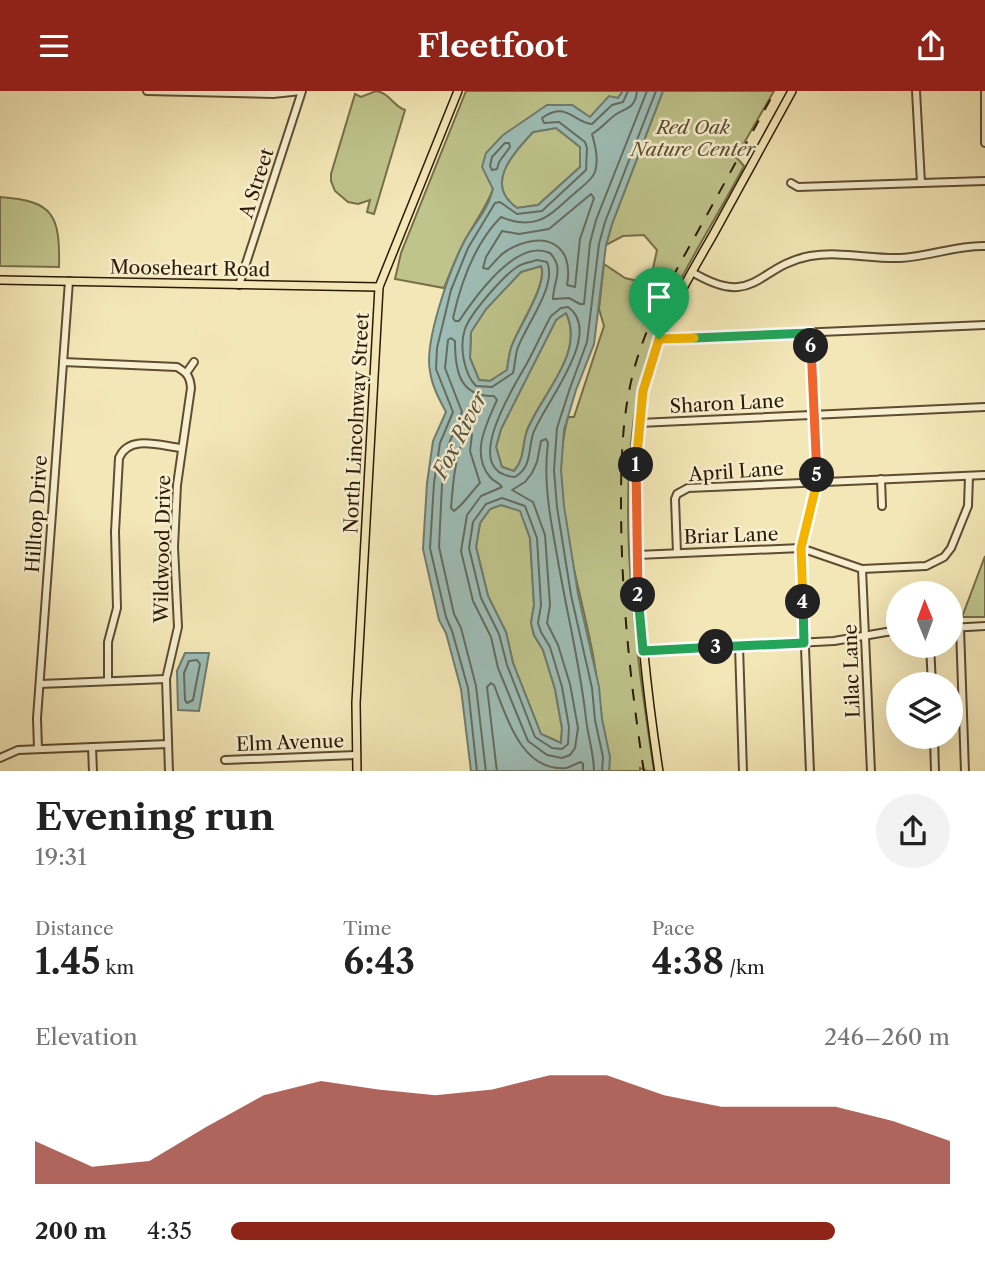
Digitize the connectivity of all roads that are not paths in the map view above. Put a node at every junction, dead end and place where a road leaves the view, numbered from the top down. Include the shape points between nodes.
1 (147, 91) edge
2 (302, 91) edge
3 (458, 91) edge
4 (792, 91) edge
5 (916, 91) edge
6 (985, 91) edge
7 (224, 92) edge
8 (985, 143) edge
9 (985, 181) edge
10 (791, 183) dead end
11 (920, 183) junction
12 (985, 246) edge
13 (692, 272) junction
14 (0, 280) edge
15 (69, 281) junction
16 (239, 285) junction
17 (379, 287) junction
18 (985, 325) edge
19 (810, 333) junction
20 (659, 339) junction
21 (63, 362) junction
22 (194, 362) dead end
23 (187, 372) junction
24 (985, 407) edge
25 (814, 414) junction
26 (639, 423) junction
27 (181, 448) junction
28 (985, 475) edge
29 (969, 476) junction
30 (881, 479) junction
31 (817, 482) junction
32 (882, 506) dead end
33 (801, 548) junction
34 (677, 553) junction
35 (637, 555) junction
36 (862, 569) junction
37 (985, 627) edge
38 (963, 628) edge
39 (886, 632) edge
40 (865, 635) junction
41 (804, 643) junction
42 (739, 646) junction
43 (643, 651) junction
44 (961, 658) edge
45 (166, 679) junction
46 (108, 681) junction
47 (40, 684) junction
48 (168, 744) junction
49 (92, 747) junction
50 (38, 749) junction
51 (934, 749) edge
52 (356, 755) junction
53 (0, 758) edge
54 (225, 760) dead end
55 (93, 771) edge
56 (169, 771) edge
57 (357, 771) edge
58 (659, 771) edge
59 (743, 771) edge
60 (810, 771) edge
61 (871, 771) edge
62 (935, 771) edge
63 (965, 771) edge

1 - 7 street
2 - 7 street
2 - 16 street, A Street
3 - 17 main road, North Lincolnway Street
4 - 13 main road
5 - 11 street
6 - 8 street
9 - 11 street
10 - 11 street via 798,187
12 - 13 street via 903,258 811,256 782,266 759,282 739,286 719,286
13 - 20 main road
14 - 15 main road, Mooseheart Road
15 - 16 main road, Mooseheart Road
15 - 21 street, Hilltop Drive
16 - 17 main road, Mooseheart Road
17 - 52 main road, North Lincolnway Street
18 - 19 street
19 - 20 street
19 - 25 street
20 - 26 main road via 646,377
21 - 23 street via 177,367
21 - 47 street, Hilltop Drive
22 - 23 street
23 - 27 street, Wildwood Drive via 191,388
24 - 25 street, Sharon Lane
25 - 26 street, Sharon Lane
25 - 31 street
26 - 35 main road
27 - 45 street, Wildwood Drive via 174,547 178,627
27 - 46 street via 134,444 119,458 117,608 108,642
28 - 29 street, April Lane
29 - 30 street, April Lane
29 - 36 street, Briar Lane via 965,517 944,557 917,568
30 - 31 street, April Lane
30 - 32 street
31 - 33 street
31 - 34 street, April Lane via 688,488 677,493
33 - 34 street, Briar Lane
33 - 36 street, Briar Lane
33 - 41 street
34 - 35 street, Briar Lane
35 - 43 main road
36 - 40 street, Lilac Lane
37 - 38 street
39 - 40 street
40 - 41 street
40 - 61 street, Lilac Lane
41 - 42 street
41 - 60 street
42 - 43 street
42 - 59 street
43 - 58 main road
44 - 63 street
45 - 46 street
45 - 48 street, Wildwood Drive
46 - 47 street
47 - 50 street, Hilltop Drive
48 - 49 street
48 - 56 street, Wildwood Drive
49 - 50 street
49 - 55 street
50 - 53 street via 18,750
51 - 62 street
52 - 54 street, Elm Avenue
52 - 57 main road, North Lincolnway Street

